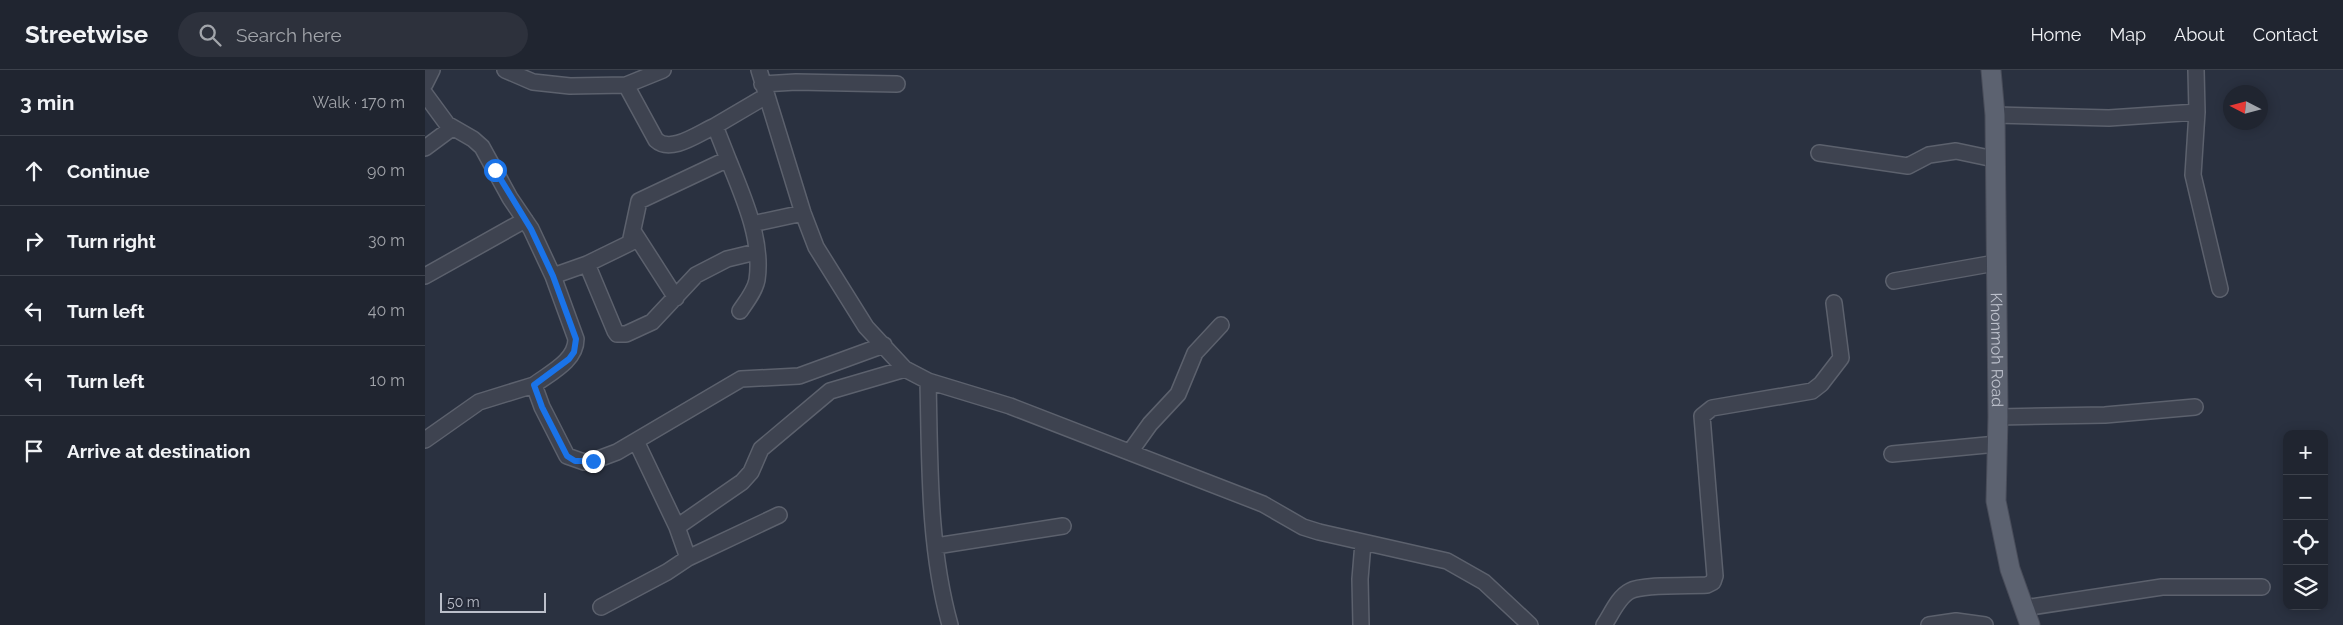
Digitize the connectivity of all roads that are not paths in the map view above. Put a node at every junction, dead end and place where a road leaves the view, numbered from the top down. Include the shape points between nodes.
1 (432, 70) edge
2 (505, 70) edge
3 (663, 70) edge
4 (1991, 70) edge
5 (2196, 70) edge
6 (762, 83) edge
7 (425, 84) edge
8 (897, 84) dead end
9 (626, 85) junction
10 (425, 94) edge
11 (2197, 112) junction
12 (1995, 115) junction
13 (715, 126) junction
14 (452, 128) junction
15 (425, 148) edge
16 (1819, 153) dead end
17 (728, 159) junction
18 (1994, 159) junction
19 (803, 213) junction
20 (525, 220) junction
21 (752, 224) junction
22 (633, 231) junction
23 (756, 252) junction
24 (1995, 263) junction
25 (587, 264) junction
26 (425, 276) edge
27 (553, 276) junction
28 (1894, 281) dead end
29 (2219, 289) dead end
30 (676, 298) junction
31 (1834, 303) dead end
32 (740, 311) dead end
33 (1221, 325) dead end
34 (884, 345) junction
35 (905, 369) junction
36 (928, 381) junction
37 (534, 385) junction
38 (2195, 406) dead end
39 (1998, 417) junction
40 (425, 440) edge
41 (636, 441) junction
42 (1997, 444) junction
43 (1130, 452) junction
44 (1892, 454) dead end
45 (779, 515) dead end
46 (1063, 526) dead end
47 (677, 527) junction
48 (1363, 543) junction
49 (936, 546) junction
50 (688, 558) junction
51 (2262, 587) dead end
52 (601, 607) dead end
53 (2027, 617) edge
54 (1518, 620) edge
55 (950, 625) edge
56 (1361, 625) edge
57 (1530, 625) edge
58 (1605, 625) edge
59 (1929, 625) edge
60 (1985, 625) edge

1 - 7 street
2 - 9 street via 533,82
3 - 9 street
4 - 12 main road, Khonmoh Road
5 - 11 street
6 - 8 street
6 - 13 street
6 - 19 street
9 - 13 street via 660,144 673,145
10 - 14 street
11 - 12 street via 2109,118
11 - 29 street via 2193,175
12 - 18 main road, Khonmoh Road
13 - 17 street
14 - 15 street
14 - 20 street via 482,147
16 - 18 street via 1908,166 1929,155 1957,151
17 - 21 street
17 - 22 street via 642,199 637,205
18 - 24 main road, Khonmoh Road
19 - 21 street
19 - 34 street via 816,247 846,297 866,327
20 - 26 street
20 - 27 street
21 - 23 street
22 - 25 street via 627,246
22 - 30 street
23 - 30 street via 727,258 711,266 690,280
23 - 32 street via 757,280
24 - 28 street
24 - 39 main road, Khonmoh Road
25 - 27 street
25 - 30 street via 617,334 626,334 652,322
27 - 37 street via 576,346 569,359
31 - 58 street via 1841,358 1818,388 1712,408 1702,416 1713,582 1629,591
33 - 43 street via 1195,353 1178,394
34 - 35 street
34 - 41 street via 799,376 741,379
35 - 36 street
35 - 47 street via 830,391 761,449 751,472 742,482
36 - 43 street via 1010,406
36 - 49 street via 931,502
37 - 40 street via 479,402
37 - 41 street via 567,456 575,461 593,461
38 - 39 street via 2105,415
39 - 42 main road, Khonmoh Road
41 - 47 street
42 - 44 street
42 - 53 main road, Khonmoh Road via 1996,500 2010,569
43 - 48 street via 1263,504 1303,526
45 - 50 street
46 - 49 street
47 - 50 street
48 - 54 street via 1456,565 1484,582
48 - 56 street
49 - 55 street
50 - 52 street
51 - 53 street via 2162,587
54 - 57 street
59 - 60 street via 1956,621

